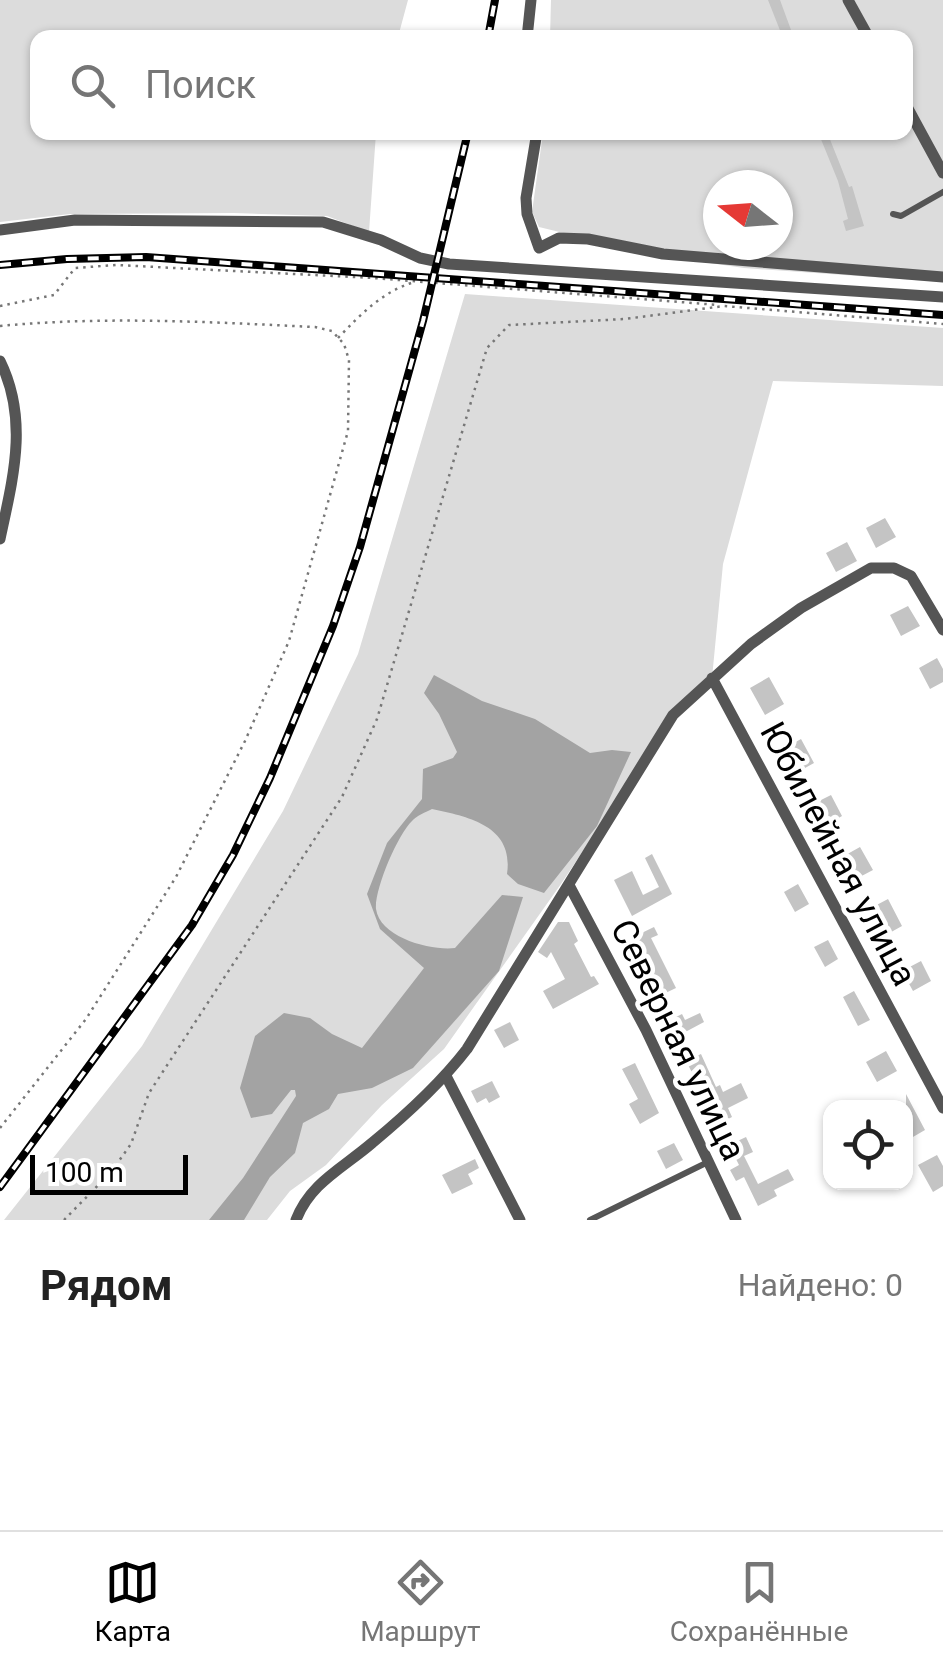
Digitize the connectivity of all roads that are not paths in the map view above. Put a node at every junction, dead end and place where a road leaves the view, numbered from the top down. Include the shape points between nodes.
1 (531, 0) edge
2 (848, 0) edge
3 (528, 30) edge
4 (865, 30) edge
5 (913, 117) edge
6 (536, 140) edge
7 (943, 173) edge
8 (943, 192) edge
9 (893, 214) dead end
10 (0, 230) edge
11 (539, 248) junction
12 (532, 268) junction
13 (943, 277) edge
14 (943, 297) edge
15 (0, 361) edge
16 (0, 539) edge
17 (943, 630) edge
18 (712, 678) junction
19 (569, 885) junction
20 (446, 1076) junction
21 (943, 1108) edge
22 (708, 1162) junction
23 (296, 1220) edge
24 (520, 1220) edge
25 (590, 1220) edge
26 (736, 1220) edge

1 - 3 street
2 - 4 street
5 - 7 street
6 - 11 street via 526,198
8 - 9 lane via 901,216
10 - 12 street via 75,220 323,222 420,258
11 - 12 street
11 - 13 street via 558,238 588,239 663,254
12 - 14 street
15 - 16 street via 19,432
17 - 18 street via 912,576 872,568 801,608
18 - 19 street via 673,714
18 - 21 street, Юбилейная улица
19 - 20 street
19 - 22 street, Северная улица
20 - 23 street via 312,1190
20 - 24 street
22 - 25 lane
22 - 26 street, Северная улица

